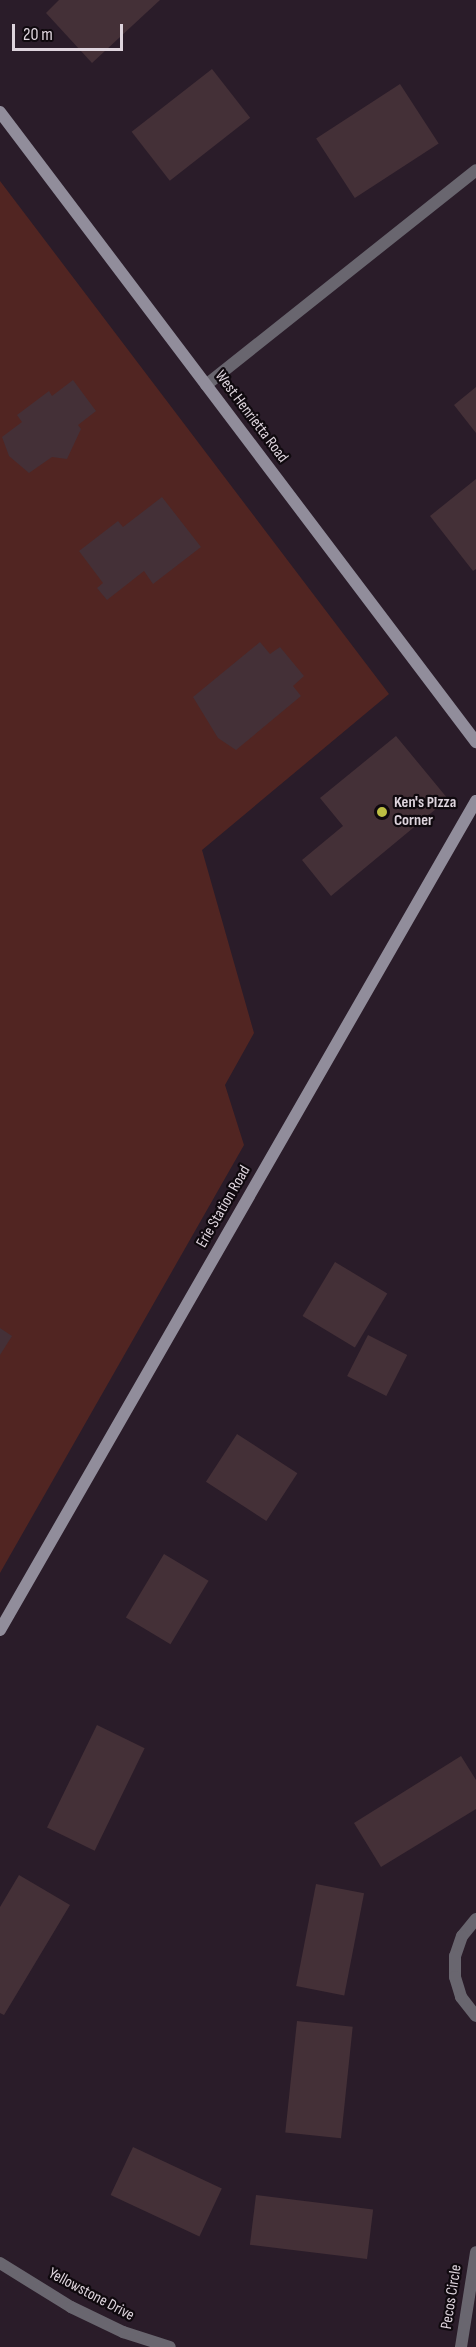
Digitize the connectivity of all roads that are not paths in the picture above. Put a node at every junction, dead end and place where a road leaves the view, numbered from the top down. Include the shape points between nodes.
1 (0, 112) edge
2 (476, 170) edge
3 (206, 385) junction
4 (476, 742) edge
5 (476, 801) edge
6 (0, 1630) edge
7 (476, 1919) edge
8 (476, 2016) edge
9 (476, 2252) edge
10 (0, 2262) edge
11 (170, 2347) edge
12 (461, 2347) edge

1 - 3 main road, West Henrietta Road
2 - 3 street
3 - 4 main road, West Henrietta Road
5 - 6 main road, Erie Station Road
7 - 8 street via 462,1936 455,1966 461,1997
9 - 12 street, Pecos Circle
10 - 11 street, Yellowstone Drive via 71,2307 123,2332

